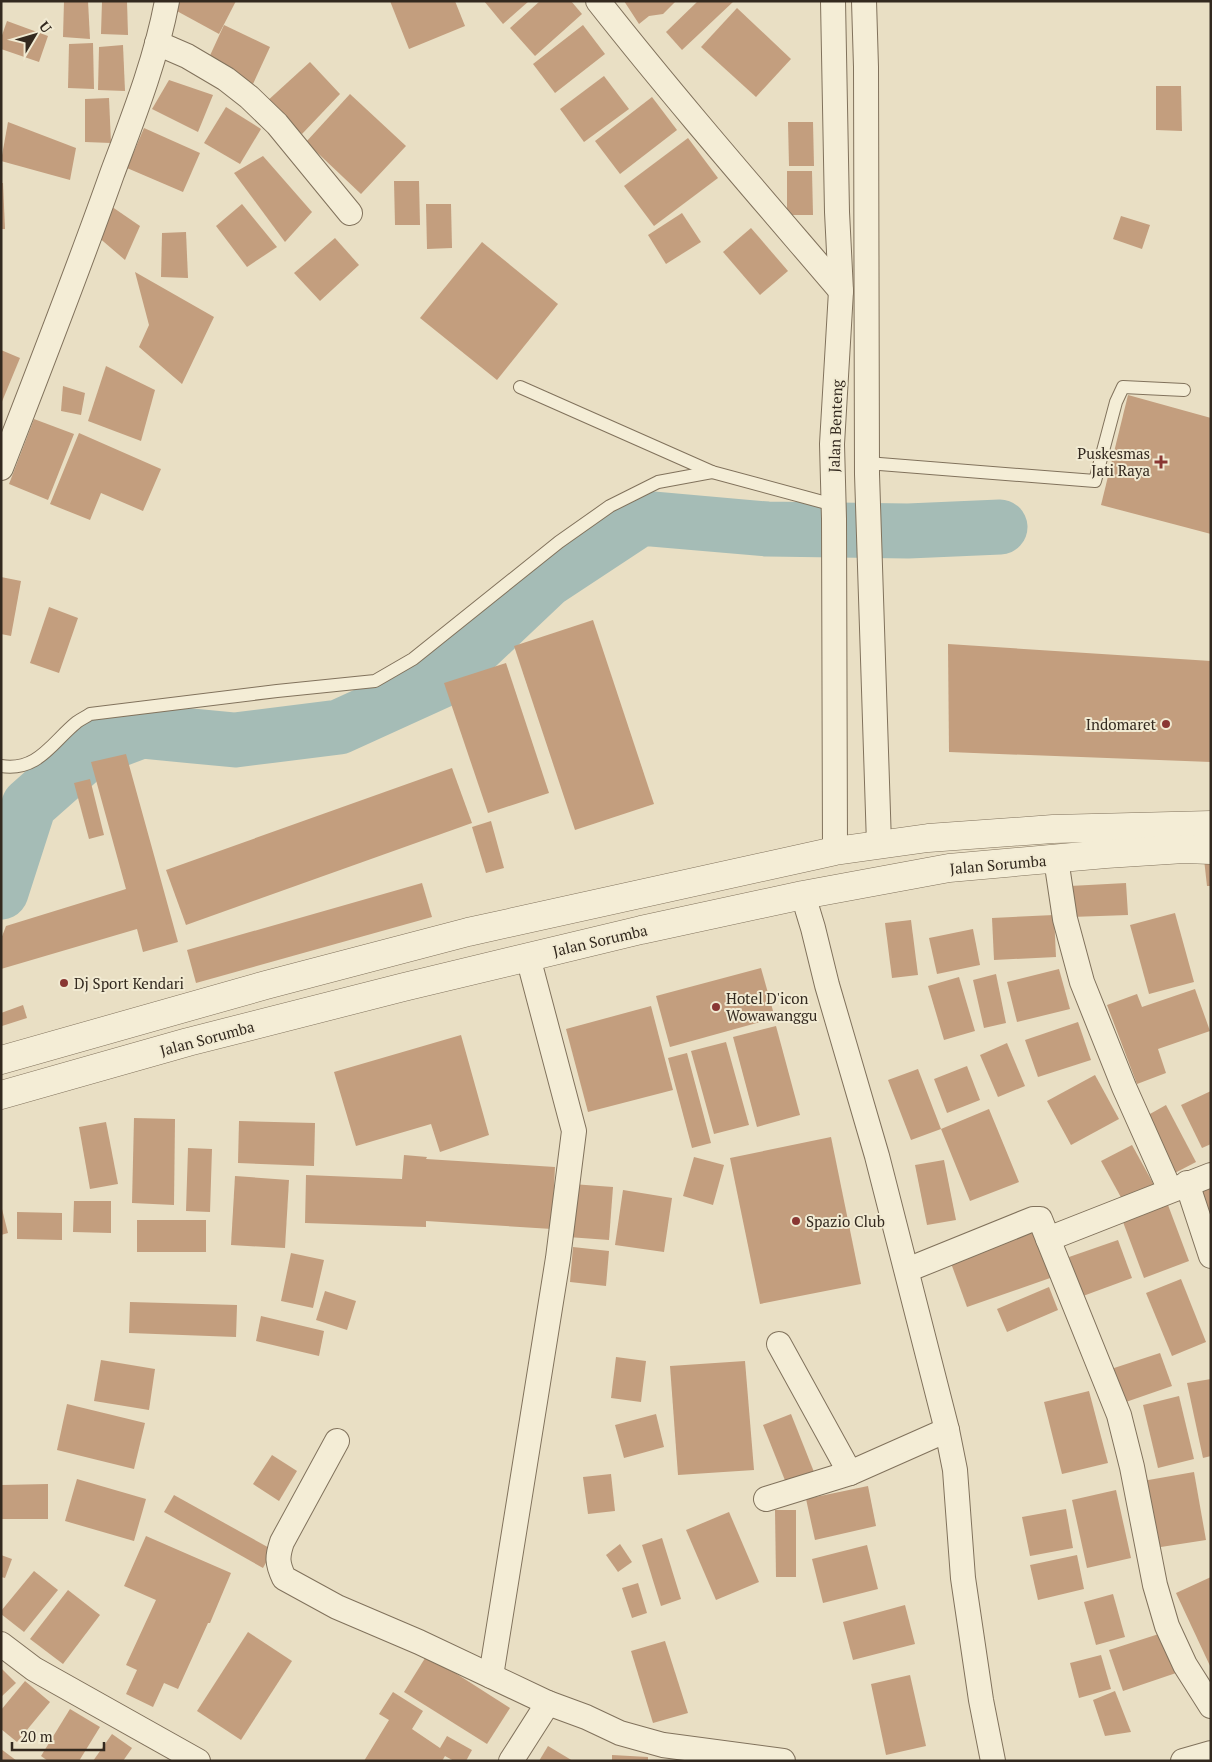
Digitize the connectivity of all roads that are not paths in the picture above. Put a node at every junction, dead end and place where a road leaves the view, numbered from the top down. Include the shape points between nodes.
1 (167, 1) edge
2 (598, 1) edge
3 (833, 1) edge
4 (864, 1) edge
5 (157, 43) junction
6 (350, 213) dead end
7 (841, 291) junction
8 (520, 387) dead end
9 (1184, 390) dead end
10 (867, 463) junction
11 (1, 468) edge
12 (712, 472) junction
13 (834, 512) junction
14 (1, 766) edge
15 (1211, 825) edge
16 (879, 844) junction
17 (1211, 850) edge
18 (835, 851) junction
19 (1056, 859) junction
20 (833, 890) junction
21 (803, 895) junction
22 (813, 928) junction
23 (528, 957) junction
24 (1, 1060) edge
25 (1, 1095) edge
26 (1211, 1175) edge
27 (1179, 1187) junction
28 (1048, 1240) junction
29 (1211, 1256) edge
30 (907, 1270) junction
31 (780, 1344) dead end
32 (947, 1430) junction
33 (337, 1441) dead end
34 (850, 1473) junction
35 (766, 1499) dead end
36 (1, 1644) edge
37 (491, 1676) junction
38 (548, 1703) junction
39 (1211, 1706) edge
40 (1211, 1753) edge
41 (198, 1761) edge
42 (511, 1761) edge
43 (782, 1761) edge
44 (993, 1761) edge
45 (1183, 1761) edge

1 - 5 street
2 - 7 street
3 - 7 street, Jalan Benteng
4 - 10 street, Jalan Benteng
5 - 6 street via 187,56 249,97 277,124
5 - 11 street via 60,319
7 - 13 street, Jalan Benteng via 832,444
8 - 12 lane
9 - 10 lane via 1123,387 1095,482
10 - 16 street, Jalan Benteng
12 - 13 lane
12 - 14 lane via 658,482 610,506 559,542 413,659 375,681 90,714 77,722 46,753 28,764 12,768
13 - 18 street, Jalan Benteng
15 - 16 street, Jalan Sorumba via 1053,829
16 - 18 street, Jalan Sorumba
16 - 20 street
17 - 19 street, Jalan Sorumba
18 - 21 street
18 - 24 street, Jalan Sorumba via 468,932
19 - 20 street, Jalan Sorumba via 949,868
19 - 27 street via 1066,919 1082,982 1124,1087
20 - 21 street, Jalan Sorumba
20 - 22 street
21 - 22 street
21 - 23 street, Jalan Sorumba
22 - 30 street
23 - 25 street, Jalan Sorumba via 188,1042
23 - 37 street via 574,1131 558,1258
26 - 27 street
27 - 28 street
27 - 29 street
28 - 30 street via 1040,1219 1033,1219
28 - 39 street via 1119,1415 1155,1585 1167,1626 1185,1665
30 - 32 street
31 - 34 street
32 - 34 street
32 - 44 street via 955,1470 964,1578
33 - 37 street via 282,1542 277,1557 284,1578 337,1607
34 - 35 street
36 - 41 street via 34,1669
37 - 38 street
38 - 42 street
38 - 43 street via 620,1733 663,1746
40 - 45 street

